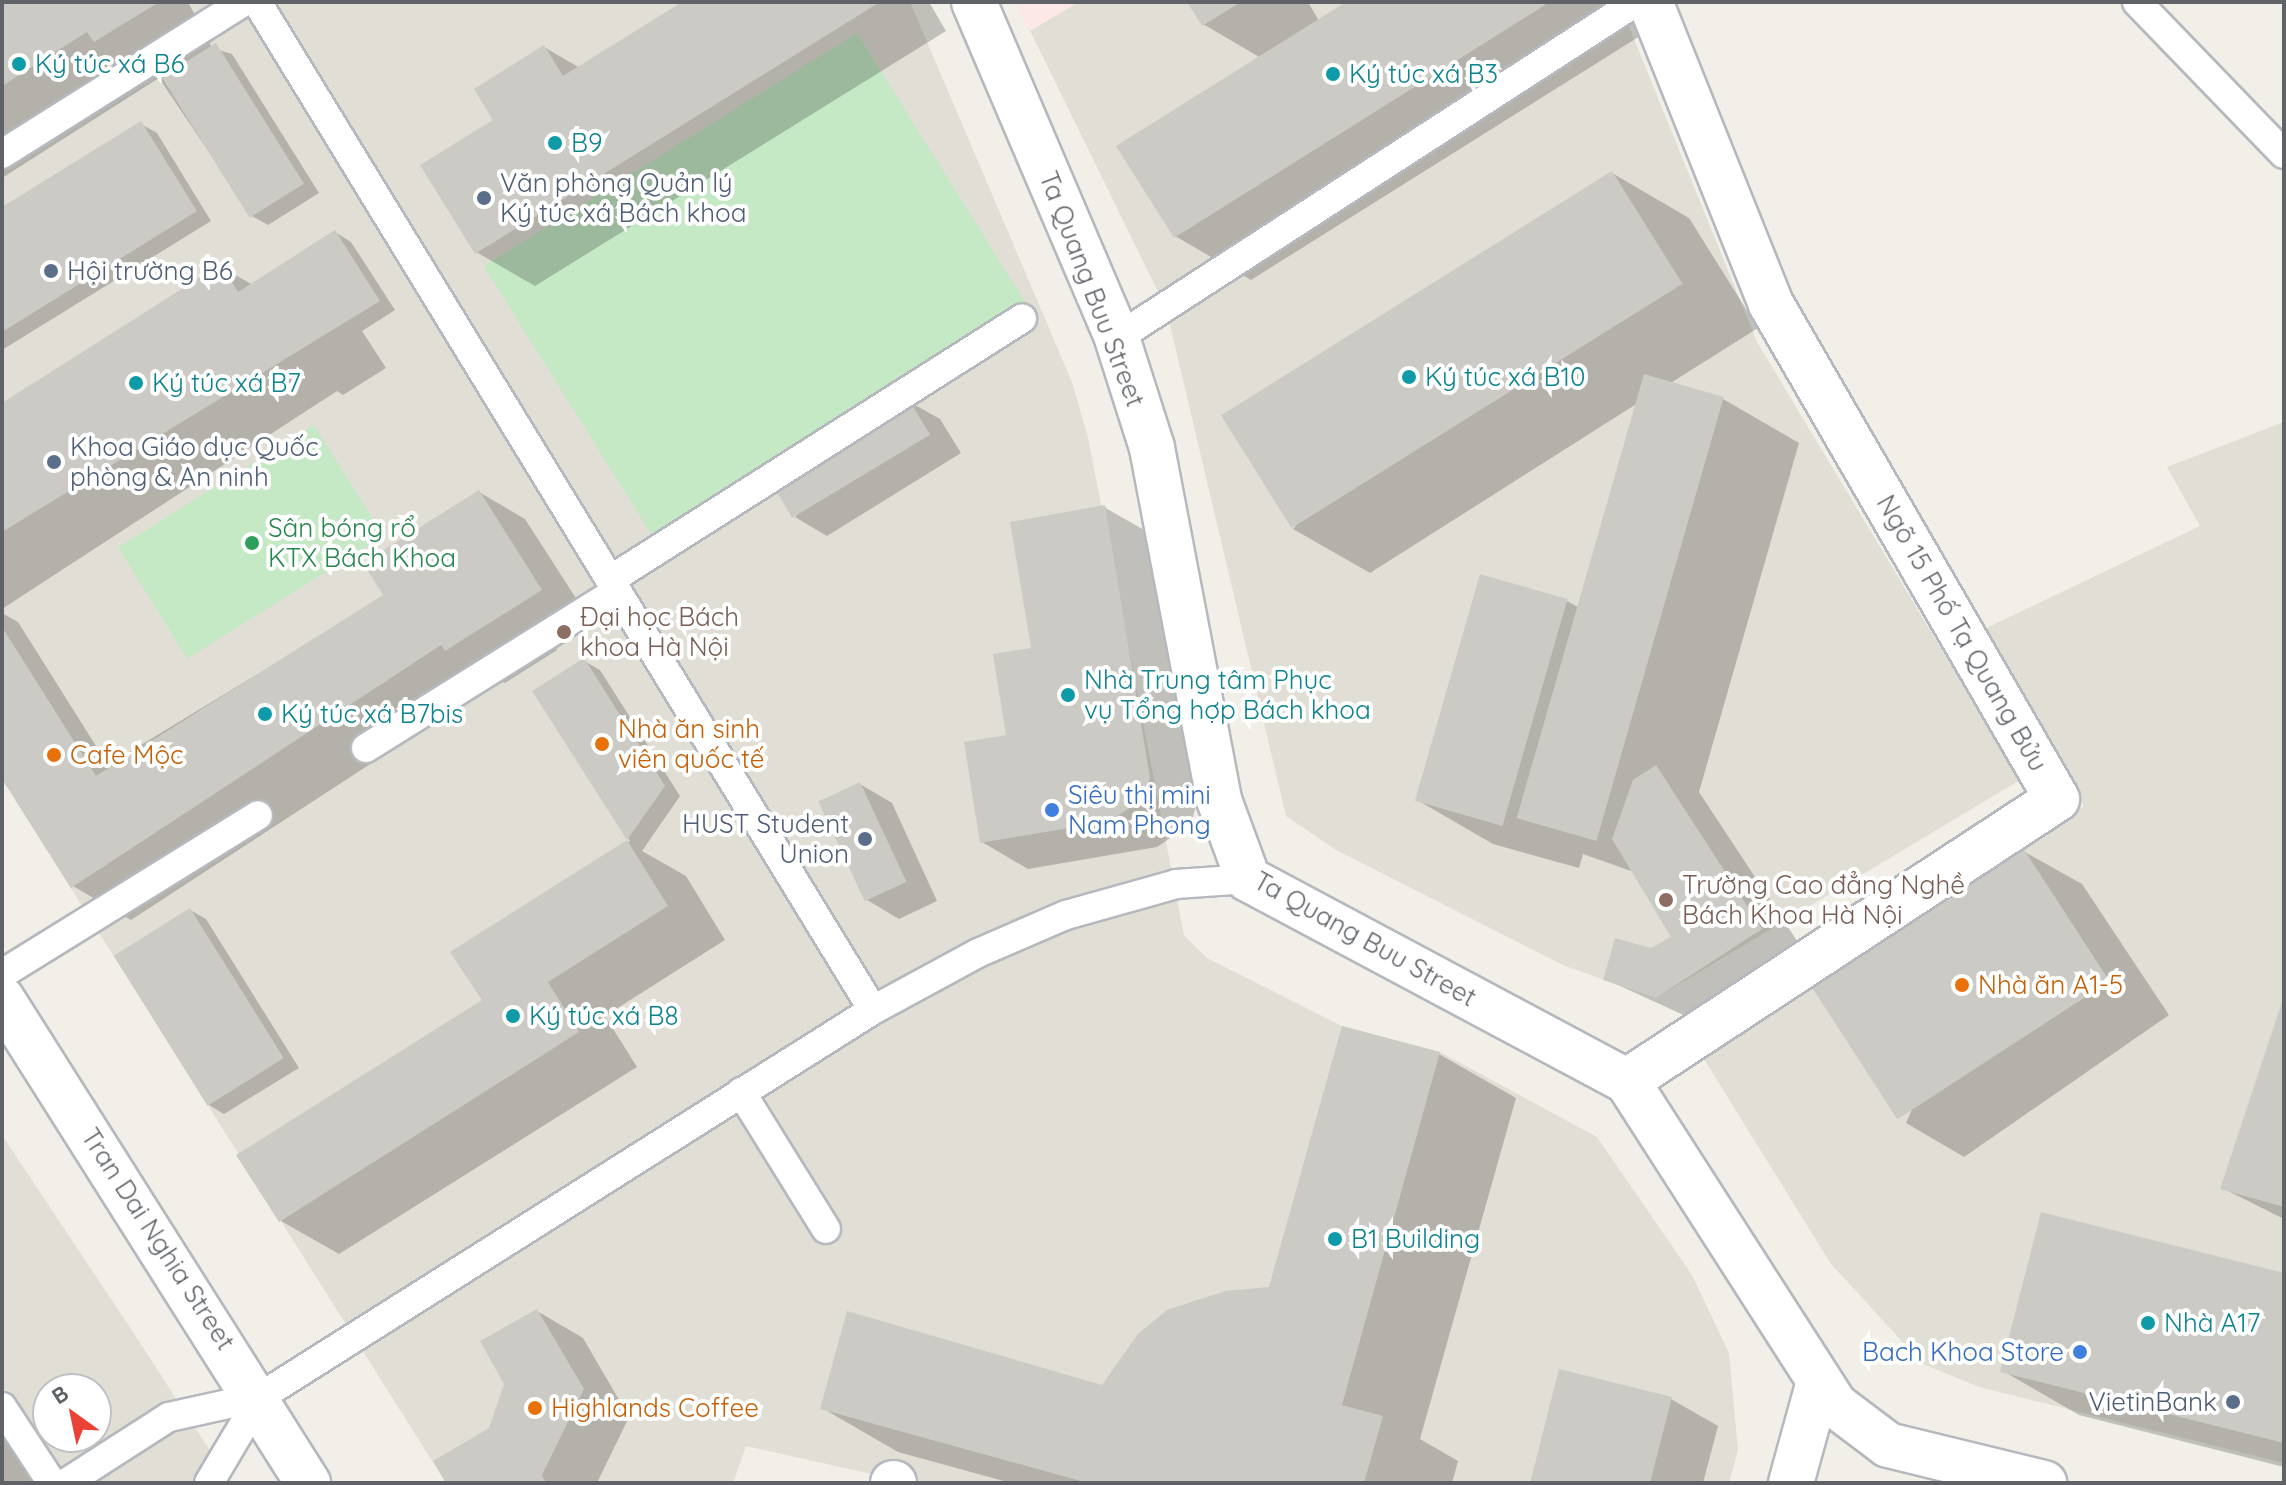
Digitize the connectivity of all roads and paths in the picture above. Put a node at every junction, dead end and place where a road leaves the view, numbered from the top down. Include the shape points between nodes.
1 (243, 2) edge
2 (257, 2) edge
3 (1636, 2) edge
4 (1650, 2) edge
5 (2137, 2) edge
6 (979, 4) edge
7 (2, 154) edge
8 (2284, 154) edge
9 (1022, 319) dead end
10 (1117, 338) junction
11 (614, 586) junction
12 (366, 748) dead end
13 (258, 815) dead end
14 (1248, 879) junction
15 (2, 974) edge
16 (2, 999) edge
17 (873, 1010) junction
18 (1627, 1081) junction
19 (741, 1092) junction
20 (826, 1229) dead end
21 (1819, 1381) junction
22 (260, 1397) junction
23 (2, 1407) edge
24 (52, 1483) edge
25 (66, 1483) edge
26 (209, 1483) edge
27 (308, 1483) edge
28 (1791, 1483) edge
29 (2044, 1483) edge

1 - 7 lane
2 - 11 lane
3 - 10 lane
4 - 18 street, Ngõ 15 Phố Tạ Quang Bửu via 1771,304 2057,799
5 - 8 lane
6 - 10 street, Ta Quang Buu Street
9 - 11 lane
10 - 14 street, Ta Quang Buu Street via 1152,448 1219,800
11 - 12 lane
11 - 17 lane
13 - 15 lane
14 - 17 lane via 1176,884 1066,915
14 - 18 street, Ta Quang Buu Street
16 - 22 street, Tran Dai Nghia Street
17 - 19 lane
18 - 21 street, Ta Quang Buu Street
19 - 20 lane
19 - 22 lane
21 - 28 street
21 - 29 street, Ta Quang Buu Street via 1835,1405 1888,1445
22 - 25 lane via 169,1417
22 - 26 lane
22 - 27 street, Tran Dai Nghia Street
23 - 24 lane

